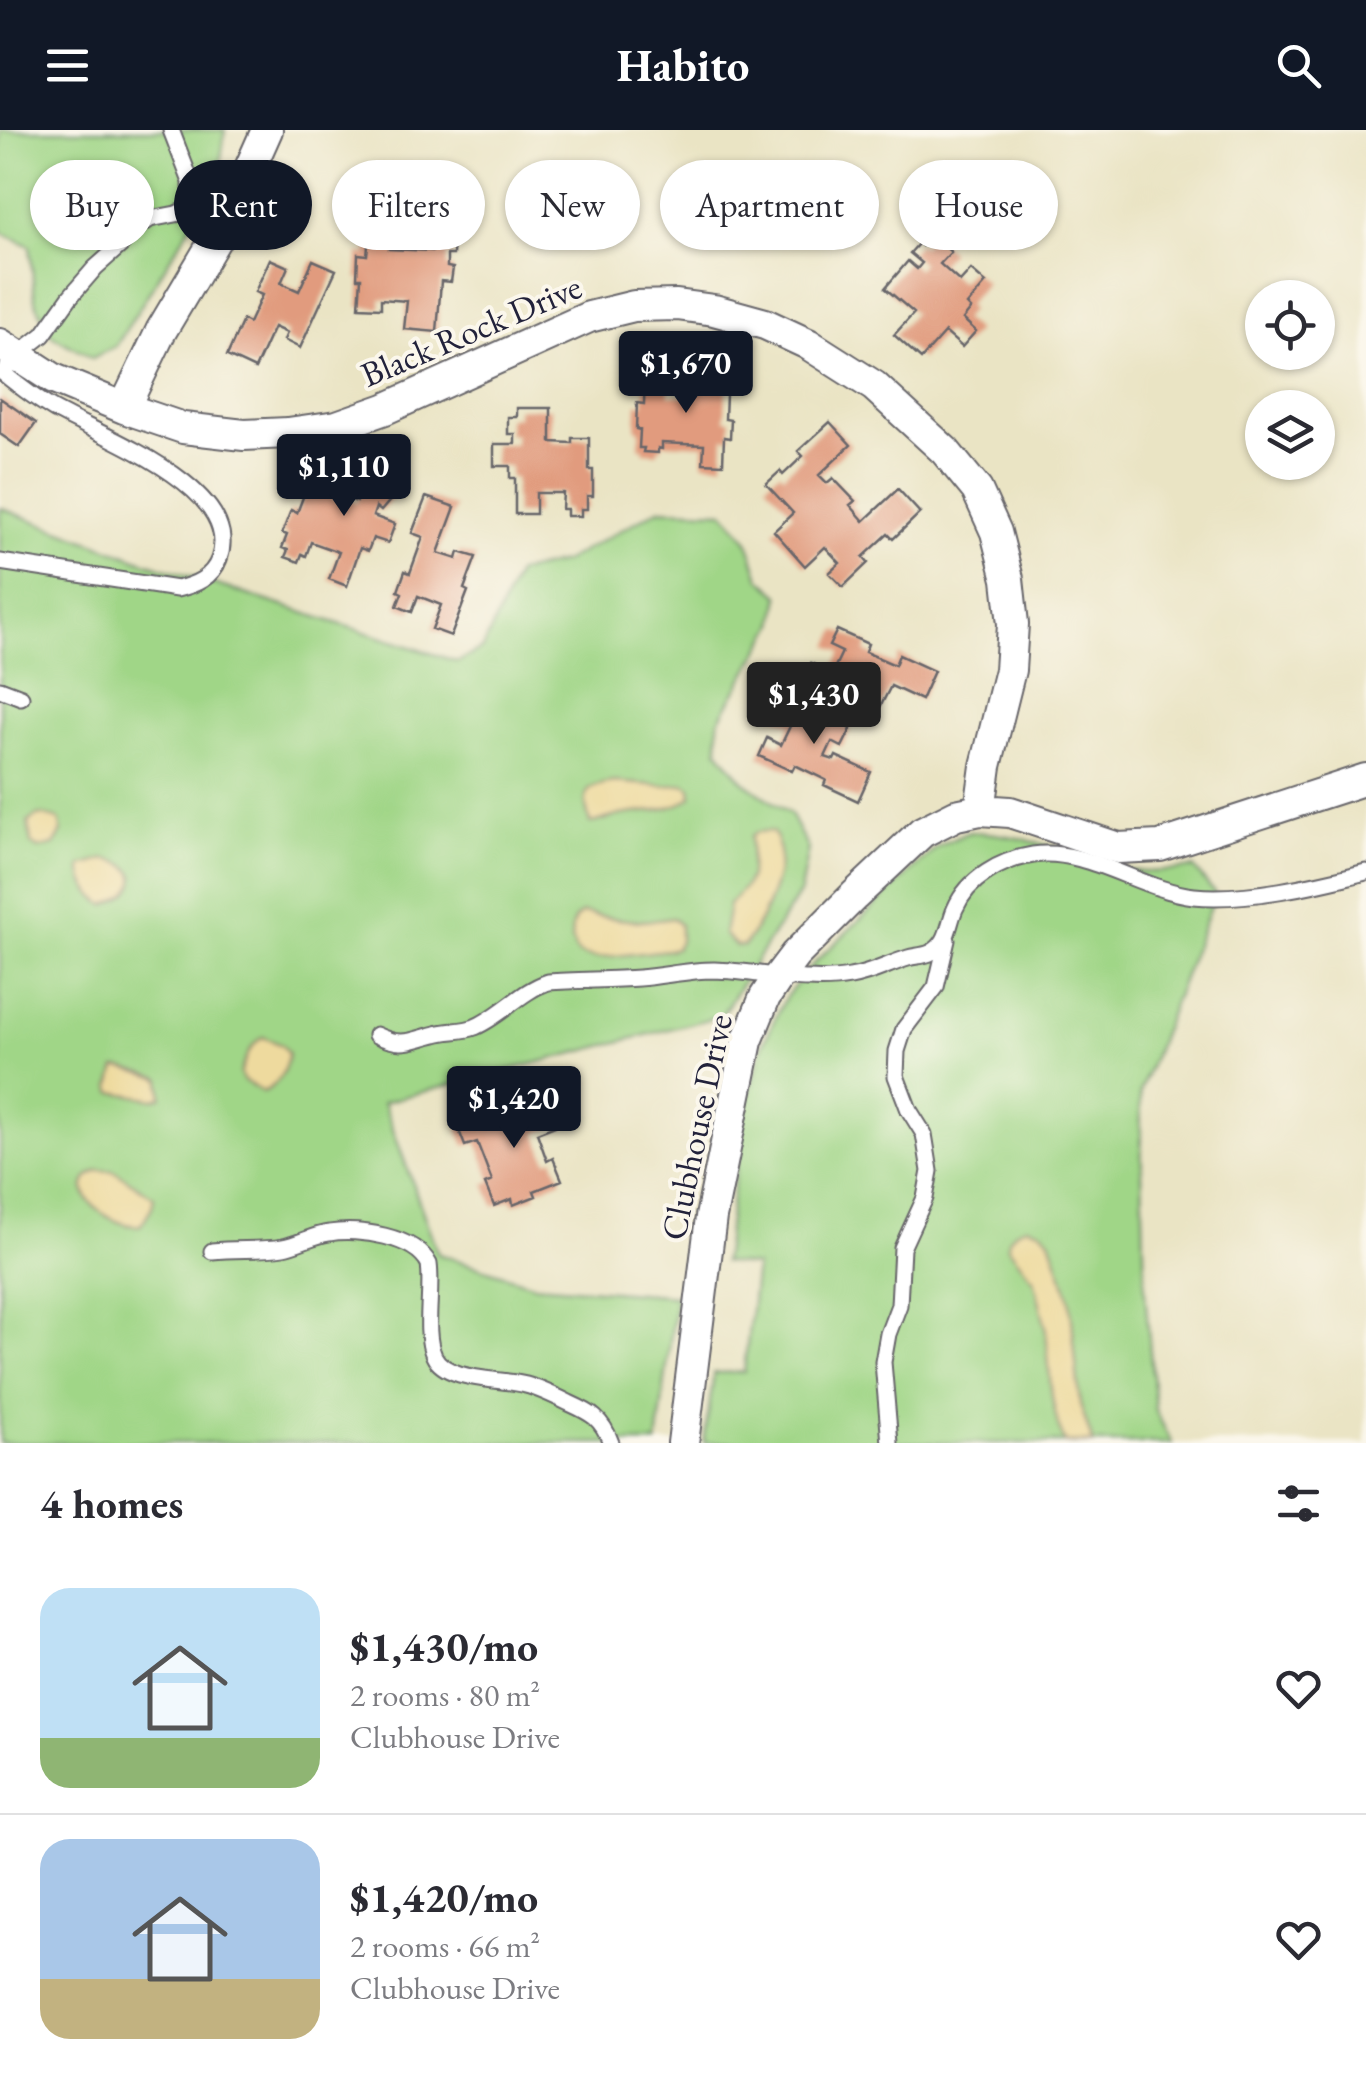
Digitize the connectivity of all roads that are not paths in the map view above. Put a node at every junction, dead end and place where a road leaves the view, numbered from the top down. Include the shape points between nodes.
1 (171, 130) edge
2 (266, 130) edge
3 (8, 350) edge
4 (124, 408) junction
5 (0, 562) edge
6 (0, 689) edge
7 (20, 697) dead end
8 (1366, 779) edge
9 (980, 810) junction
10 (1366, 872) edge
11 (949, 931) junction
12 (779, 976) junction
13 (376, 1035) dead end
14 (212, 1251) dead end
15 (611, 1443) edge
16 (683, 1443) edge
17 (890, 1443) edge

1 - 3 lane via 191,182 191,202 176,214 140,224 94,268 43,335
2 - 4 street via 227,220 160,331
3 - 4 street, Black Rock Drive via 54,380
3 - 5 lane via 3,373 50,408 195,491 222,535 209,576 177,589
4 - 9 street, Black Rock Drive via 183,428 244,435 337,426 589,317 634,306 714,310 808,344 874,386 946,451 978,490 996,532 1013,624 1010,670
6 - 7 lane
8 - 9 street via 1160,846 1118,848 1010,812
9 - 12 street, Clubhouse Drive via 922,832
10 - 11 lane via 1313,885 1194,896 1067,856 1038,854 978,878 958,903
11 - 12 lane via 930,953 871,972 836,979
11 - 17 lane via 936,987 904,1029 897,1051 896,1076 924,1134 930,1171 902,1248 899,1305 883,1362
12 - 13 lane via 712,970 548,982 472,1029 408,1043
12 - 16 street, Clubhouse Drive via 747,1042 736,1091
14 - 15 lane via 287,1246 336,1232 387,1237 416,1248 429,1264 436,1362 458,1374 525,1384 558,1398 595,1416

